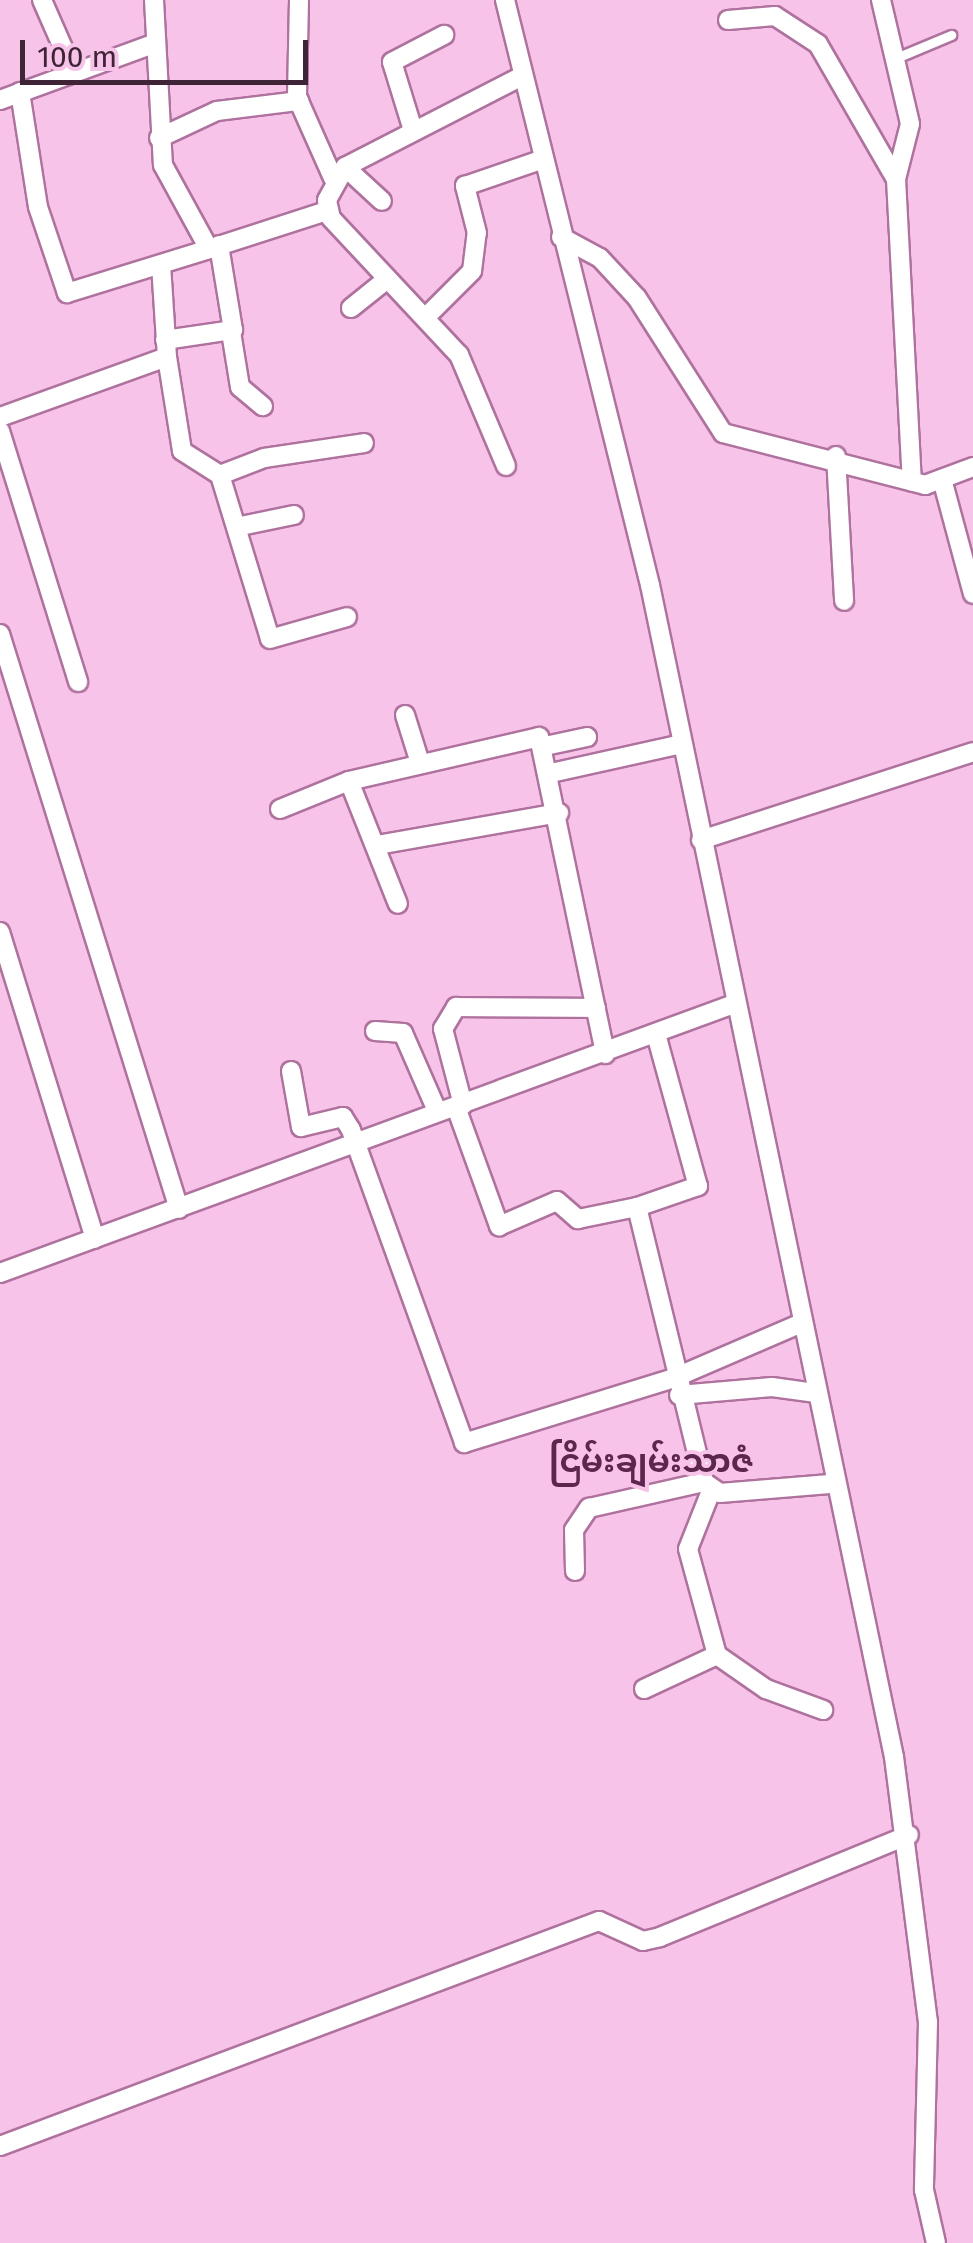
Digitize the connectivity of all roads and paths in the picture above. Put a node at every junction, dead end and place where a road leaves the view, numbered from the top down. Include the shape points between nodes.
1 (42, 0) edge
2 (154, 0) edge
3 (299, 0) edge
4 (505, 0) edge
5 (881, 0) edge
6 (728, 20) dead end
7 (444, 35) dead end
8 (951, 35) dead end
9 (156, 43) junction
10 (893, 59) junction
11 (74, 73) junction
12 (520, 77) junction
13 (20, 92) junction
14 (0, 100) edge
15 (299, 101) junction
16 (412, 127) junction
17 (159, 138) junction
18 (541, 160) junction
19 (339, 172) junction
20 (896, 178) junction
21 (382, 201) dead end
22 (327, 211) junction
23 (560, 236) junction
24 (214, 247) junction
25 (161, 264) junction
26 (386, 280) junction
27 (350, 308) dead end
28 (429, 314) junction
29 (231, 332) junction
30 (166, 348) junction
31 (263, 406) dead end
32 (0, 418) edge
33 (0, 431) edge
34 (364, 444) dead end
35 (836, 456) junction
36 (506, 466) dead end
37 (973, 468) edge
38 (220, 475) junction
39 (942, 479) junction
40 (912, 482) junction
41 (294, 515) dead end
42 (236, 527) junction
43 (973, 594) edge
44 (844, 601) dead end
45 (346, 617) dead end
46 (0, 634) edge
47 (78, 682) dead end
48 (405, 715) dead end
49 (587, 738) dead end
50 (682, 744) junction
51 (544, 746) junction
52 (973, 752) edge
53 (420, 763) junction
54 (550, 773) junction
55 (349, 782) junction
56 (280, 809) dead end
57 (559, 813) junction
58 (702, 840) junction
59 (377, 845) junction
60 (398, 904) dead end
61 (0, 932) edge
62 (734, 1004) junction
63 (596, 1008) junction
64 (374, 1030) dead end
65 (656, 1034) junction
66 (605, 1054) junction
67 (291, 1071) dead end
68 (460, 1106) junction
69 (437, 1111) junction
70 (350, 1145) junction
71 (636, 1207) junction
72 (178, 1208) junction
73 (95, 1239) junction
74 (0, 1273) edge
75 (802, 1323) junction
76 (677, 1386) junction
77 (815, 1394) junction
78 (830, 1484) junction
79 (707, 1486) junction
80 (575, 1571) dead end
81 (717, 1655) junction
82 (644, 1688) dead end
83 (823, 1710) dead end
84 (908, 1835) junction
85 (0, 2146) edge
86 (936, 2243) edge

1 - 11 street
2 - 9 street
3 - 15 street via 291,50
4 - 12 street
5 - 10 street
6 - 20 street via 774,16 818,44
7 - 16 street via 392,62
8 - 10 lane
9 - 11 street
9 - 17 street
10 - 20 street via 910,124
11 - 13 street
12 - 16 street
12 - 18 street
13 - 14 street
13 - 25 street via 59,285 79,292
15 - 17 street via 218,111
15 - 19 street
16 - 19 street
17 - 24 street via 167,178
18 - 23 street
18 - 28 street via 465,186 477,233 472,271
19 - 21 street
19 - 22 street
20 - 40 street
22 - 24 street
22 - 26 street
23 - 35 street via 600,258 622,282 713,425
23 - 50 street
24 - 25 street
24 - 29 street
25 - 30 street
26 - 27 street
26 - 28 street
28 - 36 street via 477,383
29 - 30 street
29 - 31 street via 240,386
30 - 32 street
30 - 38 street via 182,450
33 - 47 street
34 - 38 street via 264,458
35 - 40 street
35 - 44 street
37 - 39 street
38 - 42 street
39 - 40 street
39 - 43 street
41 - 42 street
42 - 45 street via 270,639
46 - 72 street
48 - 53 street
49 - 51 street
50 - 54 street
50 - 58 street
51 - 53 street via 532,737
51 - 54 street
52 - 58 street
53 - 55 street
54 - 57 street
55 - 56 street
55 - 59 street
57 - 59 street
57 - 63 street
58 - 62 street
59 - 60 street
61 - 73 street
62 - 65 street
62 - 75 street
63 - 66 street
63 - 68 street via 456,1007 444,1029
64 - 69 street via 402,1033
65 - 66 street
65 - 71 street via 698,1186
66 - 68 street
67 - 70 street via 298,1123 343,1117
68 - 69 street
68 - 71 street via 499,1226 557,1200 578,1219
69 - 70 street
70 - 72 street
70 - 76 street via 464,1443
71 - 76 street
72 - 73 street
73 - 74 street
75 - 76 street
75 - 77 street
76 - 77 street via 772,1386
76 - 79 street
77 - 78 street
78 - 79 street
78 - 84 street
79 - 80 street via 589,1508 574,1530
79 - 81 street via 688,1549
81 - 82 street
81 - 83 street via 766,1689
84 - 85 street via 660,1937 643,1941 599,1921
84 - 86 street via 928,2022 924,2190

